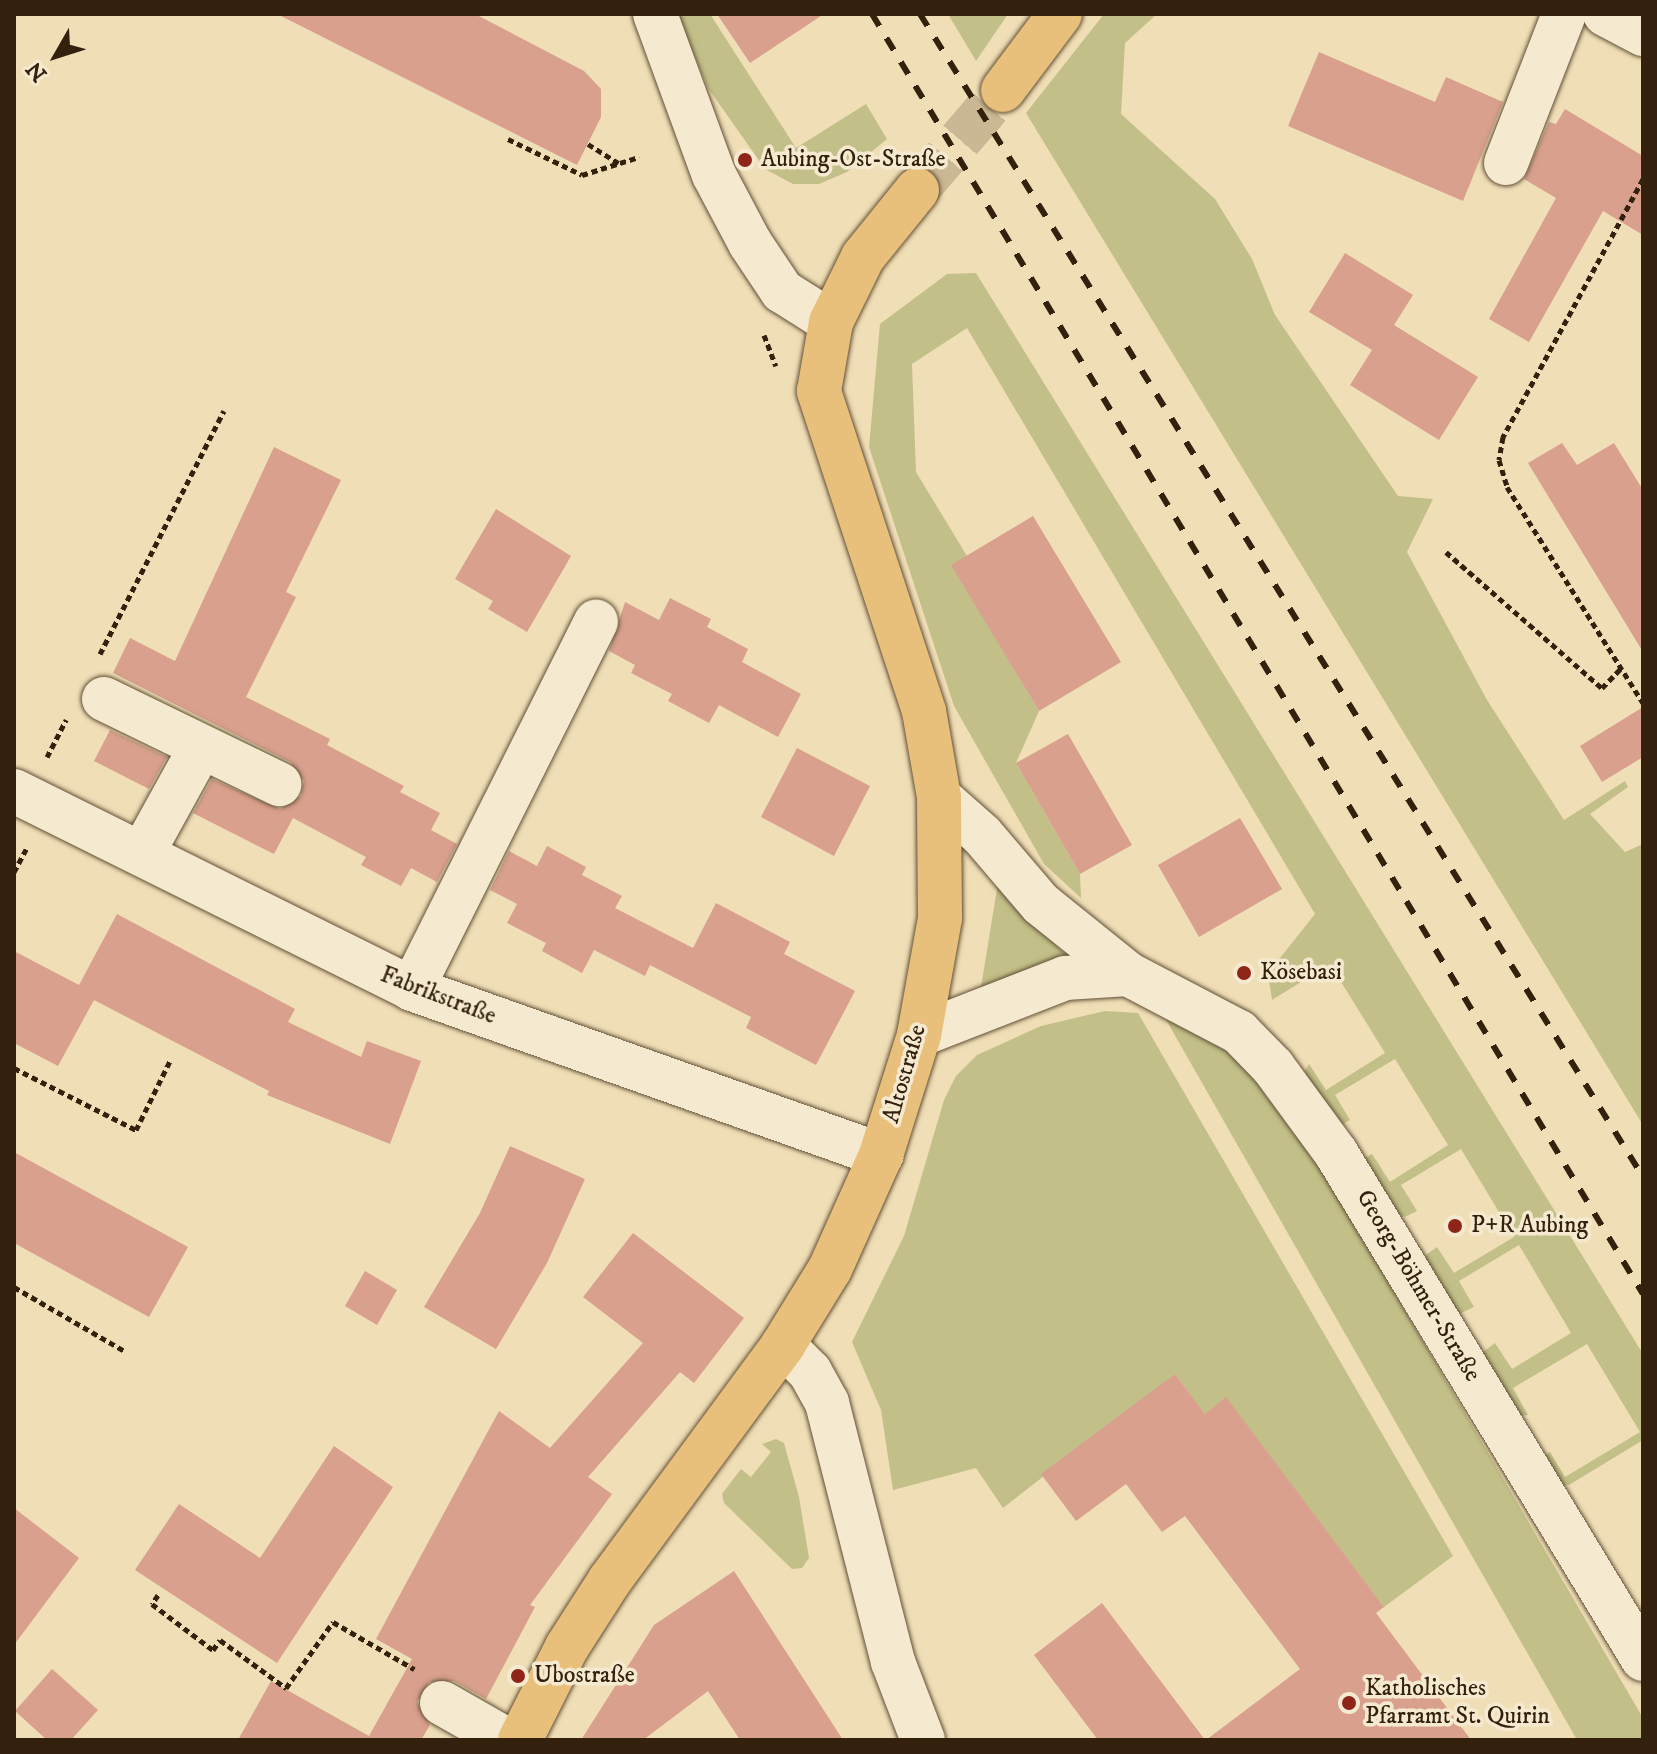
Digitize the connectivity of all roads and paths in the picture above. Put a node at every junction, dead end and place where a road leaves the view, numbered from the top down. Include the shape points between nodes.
1 (655, 14) edge
2 (1060, 14) edge
3 (1564, 14) edge
4 (1605, 14) edge
5 (1643, 34) edge
6 (1003, 90) tunnel mouth
7 (508, 139) dead end
8 (588, 144) dead end
9 (639, 157) dead end
10 (620, 163) junction
11 (1506, 163) dead end
12 (1643, 179) edge
13 (917, 190) tunnel mouth
14 (831, 322) junction
15 (224, 411) dead end
16 (1446, 552) dead end
17 (596, 621) dead end
18 (1621, 668) junction
19 (91, 690) junction
20 (1643, 703) edge
21 (200, 749) junction
22 (279, 784) dead end
23 (20, 794) edge
24 (939, 797) junction
25 (142, 854) junction
26 (1128, 974) junction
27 (412, 989) junction
28 (919, 1035) junction
29 (171, 1059) dead end
30 (14, 1068) edge
31 (881, 1155) junction
32 (14, 1287) edge
33 (783, 1345) junction
34 (126, 1352) dead end
35 (158, 1595) dead end
36 (1643, 1659) edge
37 (434, 1690) joint
38 (507, 1740) edge
39 (520, 1740) edge
40 (923, 1740) edge

1 - 14 street via 714,175 750,243 782,291
2 - 6 main road
3 - 11 street
4 - 5 street
7 - 10 path via 582,175
8 - 10 path
9 - 10 path
12 - 18 path via 1503,437 1499,460 1507,487
13 - 14 main road, Altostraße via 863,257
14 - 24 main road, Altostraße via 819,391 924,711
15 - 19 path
16 - 18 path via 1602,688
17 - 27 street
18 - 20 path
19 - 21 street
19 - 23 path
21 - 22 street
21 - 25 street
23 - 25 street, Fabrikstraße
24 - 26 street, Georg-Böhmer-Straße via 982,835 1041,904
24 - 28 main road, Altostraße via 940,918
25 - 27 street, Fabrikstraße via 311,943
26 - 28 street via 1065,978
26 - 36 street, Georg-Böhmer-Straße via 1239,1032 1282,1079 1336,1153
27 - 31 street, Fabrikstraße
28 - 31 main road, Altostraße
29 - 30 path via 136,1130
31 - 33 main road, Altostraße via 830,1269
32 - 34 path
33 - 39 main road, Altostraße via 610,1580 567,1647
33 - 40 street via 810,1372 827,1403 893,1662
35 - 37 path via 152,1604 213,1650 220,1640 286,1688 333,1622
37 - 38 street

